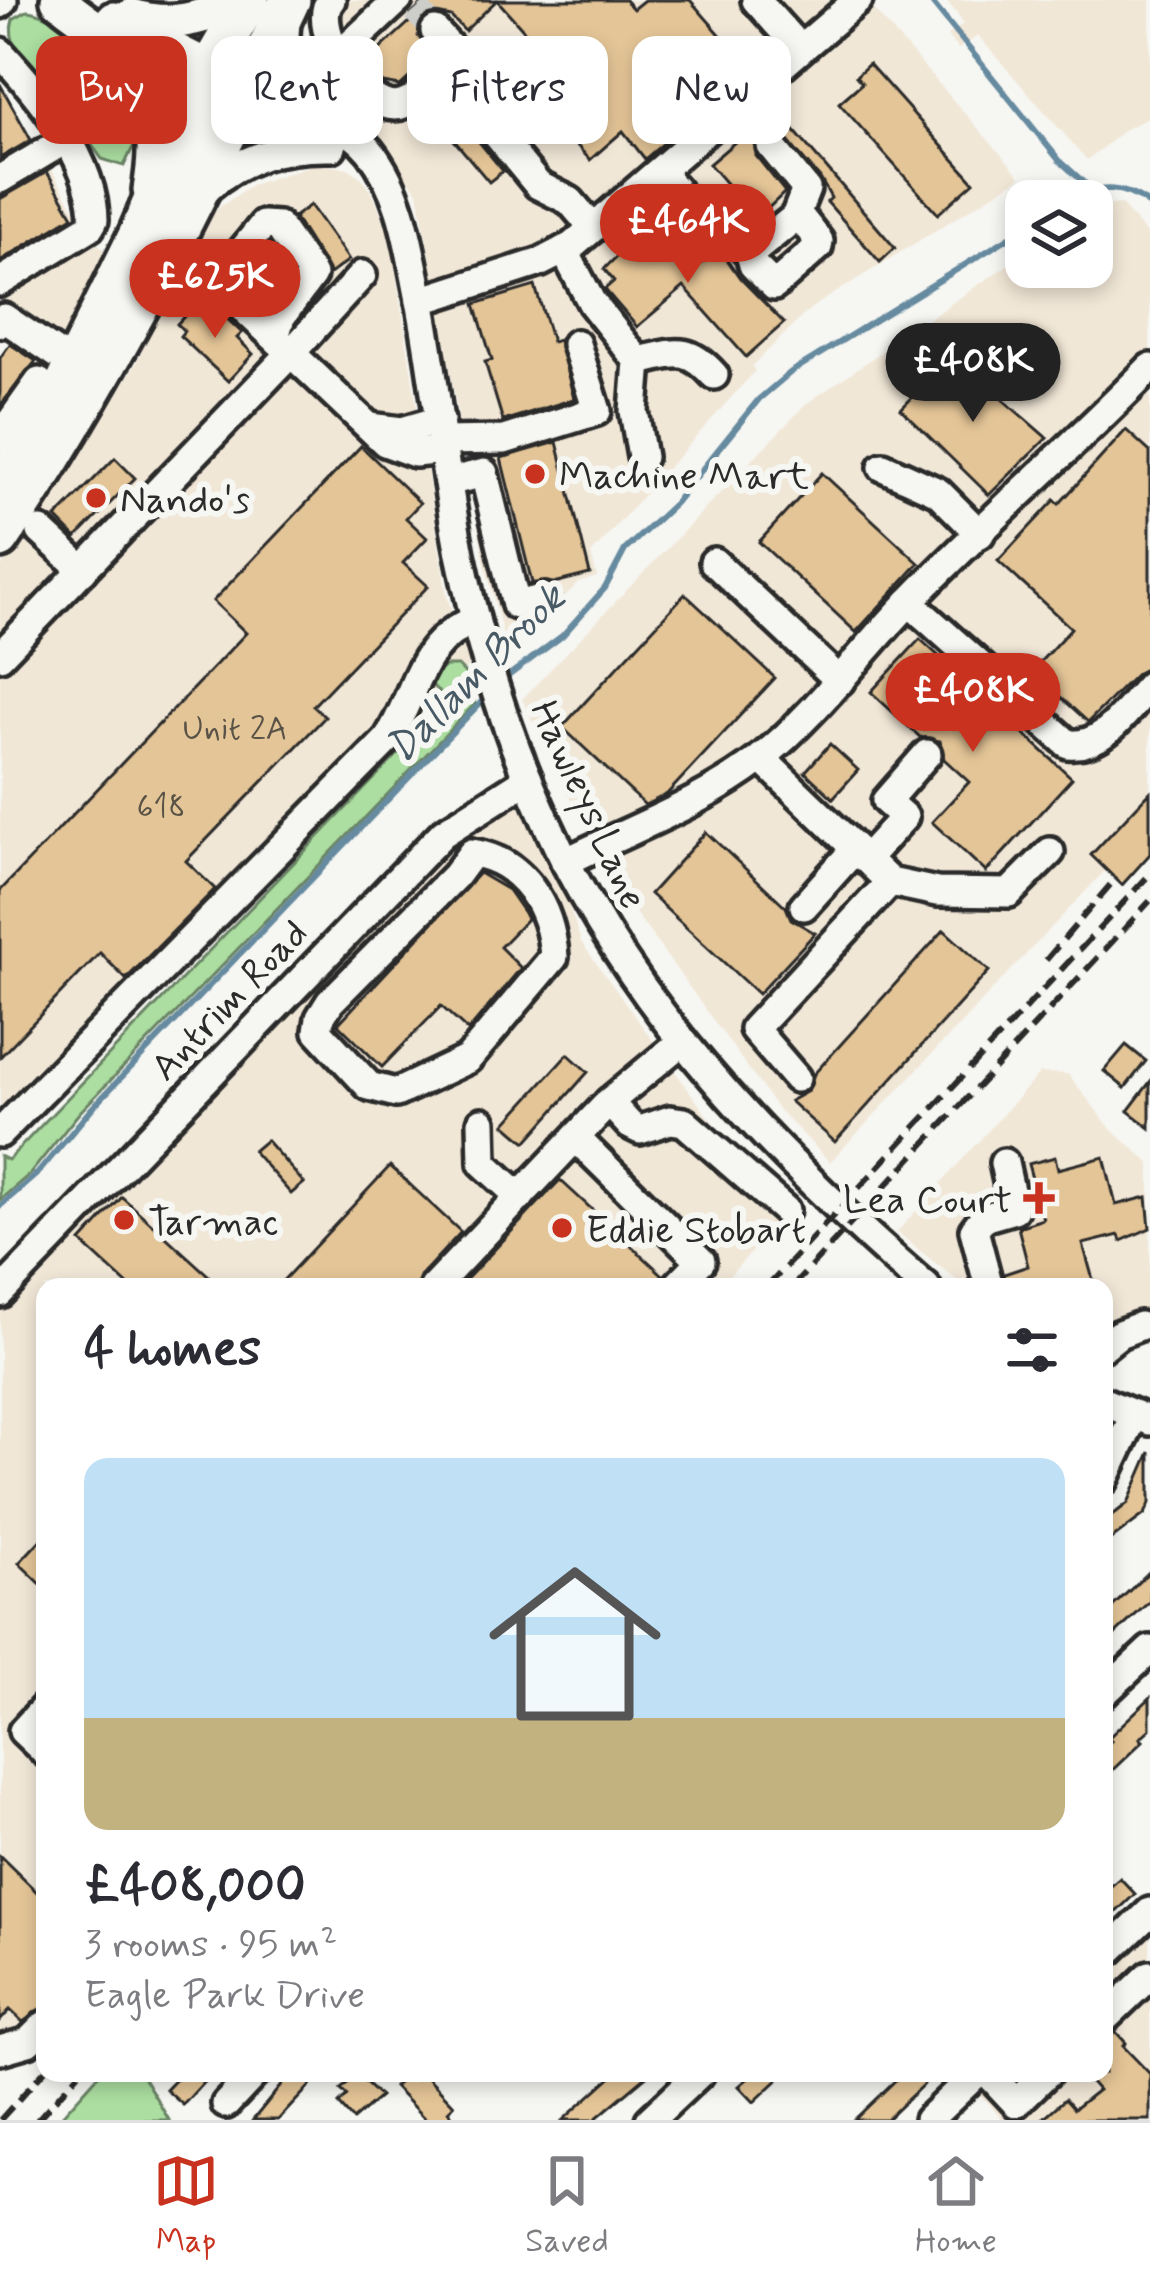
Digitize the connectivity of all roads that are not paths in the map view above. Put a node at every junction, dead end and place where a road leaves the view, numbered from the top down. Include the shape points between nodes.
1 (58, 0) edge
2 (236, 0) edge
3 (249, 0) edge
4 (274, 0) edge
5 (291, 0) edge
6 (331, 0) edge
7 (756, 0) edge
8 (857, 0) edge
9 (81, 1) edge
10 (413, 10) edge
11 (105, 36) edge
12 (240, 36) edge
13 (254, 36) edge
14 (264, 36) edge
15 (286, 36) edge
16 (329, 36) edge
17 (371, 36) edge
18 (800, 49) junction
19 (0, 52) edge
20 (211, 79) edge
21 (36, 94) edge
22 (383, 104) edge
23 (211, 113) edge
24 (211, 137) edge
25 (58, 144) edge
26 (69, 144) edge
27 (155, 144) edge
28 (299, 144) edge
29 (345, 144) edge
30 (504, 144) edge
31 (771, 146) dead end
32 (660, 171) junction
33 (0, 178) edge
34 (190, 206) junction
35 (795, 217) junction
36 (593, 228) junction
37 (140, 232) junction
38 (564, 250) junction
39 (750, 254) junction
40 (362, 275) dead end
41 (0, 282) edge
42 (420, 301) junction
43 (0, 323) edge
44 (576, 344) dead end
45 (283, 345) junction
46 (638, 361) junction
47 (75, 366) junction
48 (1150, 368) edge
49 (714, 375) dead end
50 (39, 382) dead end
51 (0, 437) edge
52 (442, 437) junction
53 (642, 457) dead end
54 (883, 466) dead end
55 (448, 482) junction
56 (0, 486) edge
57 (41, 531) dead end
58 (980, 534) junction
59 (0, 538) edge
60 (714, 562) dead end
61 (82, 570) junction
62 (545, 598) dead end
63 (909, 602) junction
64 (475, 620) junction
65 (0, 656) edge
66 (840, 681) junction
67 (1150, 685) edge
68 (927, 754) dead end
69 (761, 758) junction
70 (528, 779) junction
71 (462, 817) junction
72 (1049, 852) dead end
73 (472, 853) junction
74 (860, 854) junction
75 (565, 862) junction
76 (890, 882) junction
77 (803, 906) dead end
78 (680, 1043) junction
79 (796, 1078) dead end
80 (609, 1102) junction
81 (482, 1122) dead end
82 (0, 1133) edge
83 (576, 1138) junction
84 (1004, 1163) dead end
85 (520, 1197) junction
86 (785, 1210) dead end
87 (443, 1278) edge
88 (684, 1278) edge
89 (916, 1278) edge
90 (987, 1278) edge
91 (0, 1293) edge
92 (1147, 1325) edge
93 (1113, 1339) edge
94 (1113, 1406) edge
95 (1142, 1419) edge
96 (1113, 1466) edge
97 (1150, 1650) edge
98 (1113, 1685) edge
99 (36, 1717) edge
100 (36, 1743) edge
101 (1150, 1912) edge
102 (1113, 1947) edge
103 (1150, 1975) edge
104 (1113, 2002) edge
105 (36, 2034) edge
106 (0, 2050) edge
107 (247, 2082) edge
108 (691, 2082) edge
109 (968, 2082) edge
110 (996, 2082) edge
111 (1038, 2082) edge
112 (226, 2104) dead end
113 (652, 2120) edge
114 (928, 2120) edge

1 - 11 main road
2 - 9 main road via 171,23
3 - 12 highway
4 - 13 main road
5 - 14 highway
5 - 15 street
6 - 16 street via 323,21
7 - 18 street
8 - 18 street
9 - 20 main road
10 - 17 street
10 - 22 street via 453,51 452,61 407,103
18 - 32 street
19 - 21 street
23 - 37 highway
24 - 34 highway
25 - 33 street
26 - 41 street via 94,209 90,227
27 - 37 main road
28 - 34 street via 249,158
29 - 42 street, Hawleys Lane via 381,172 398,201
30 - 36 street via 538,185 570,201
31 - 35 street via 806,189
32 - 36 street
32 - 39 street via 702,222 725,228
34 - 59 highway via 90,397
35 - 39 street
35 - 39 street via 818,247 778,286
36 - 38 street
37 - 47 highway
38 - 42 street
38 - 46 street via 592,303
40 - 45 street
42 - 52 street, Hawleys Lane
43 - 47 street via 4,318
44 - 52 street via 597,412 504,440
45 - 45 street via 281,317 312,275 278,226 263,225 222,283
45 - 52 street via 366,425
45 - 61 street
46 - 49 street via 686,353
46 - 53 street via 634,412
47 - 56 highway
48 - 58 street
50 - 51 street
52 - 55 street, Hawleys Lane
54 - 58 street via 938,492
55 - 62 street via 484,472 516,605
55 - 64 street, Hawleys Lane
57 - 61 street
58 - 63 street
60 - 66 street
61 - 65 street
63 - 66 street
63 - 67 street via 1069,743 1100,739
64 - 70 street, Hawleys Lane
64 - 82 street via 426,656 386,740
66 - 69 street
68 - 74 street via 886,801 904,817
69 - 74 street
69 - 75 street
70 - 71 street, Antrim Road
70 - 75 street, Hawleys Lane
71 - 73 street
71 - 91 street, Antrim Road
72 - 76 street via 1009,893
73 - 73 street via 320,1018 329,1046 382,1093 396,1094 468,1059 554,957 547,912 527,884 499,859
74 - 76 street
74 - 77 street
75 - 78 street, Hawleys Lane
76 - 79 street via 754,1029
78 - 80 street
78 - 89 street, Hawleys Lane
80 - 83 street
80 - 86 street via 640,1130 684,1122
81 - 85 street via 483,1163
83 - 85 street
83 - 88 street via 700,1261
84 - 90 street via 1015,1209 982,1218 974,1230
85 - 87 street
92 - 93 street
94 - 95 street
95 - 96 street
97 - 98 street
99 - 100 street via 23,1731
101 - 102 street
103 - 104 street
105 - 106 street
107 - 112 street
108 - 113 street
109 - 114 street
110 - 111 street via 1016,2103

